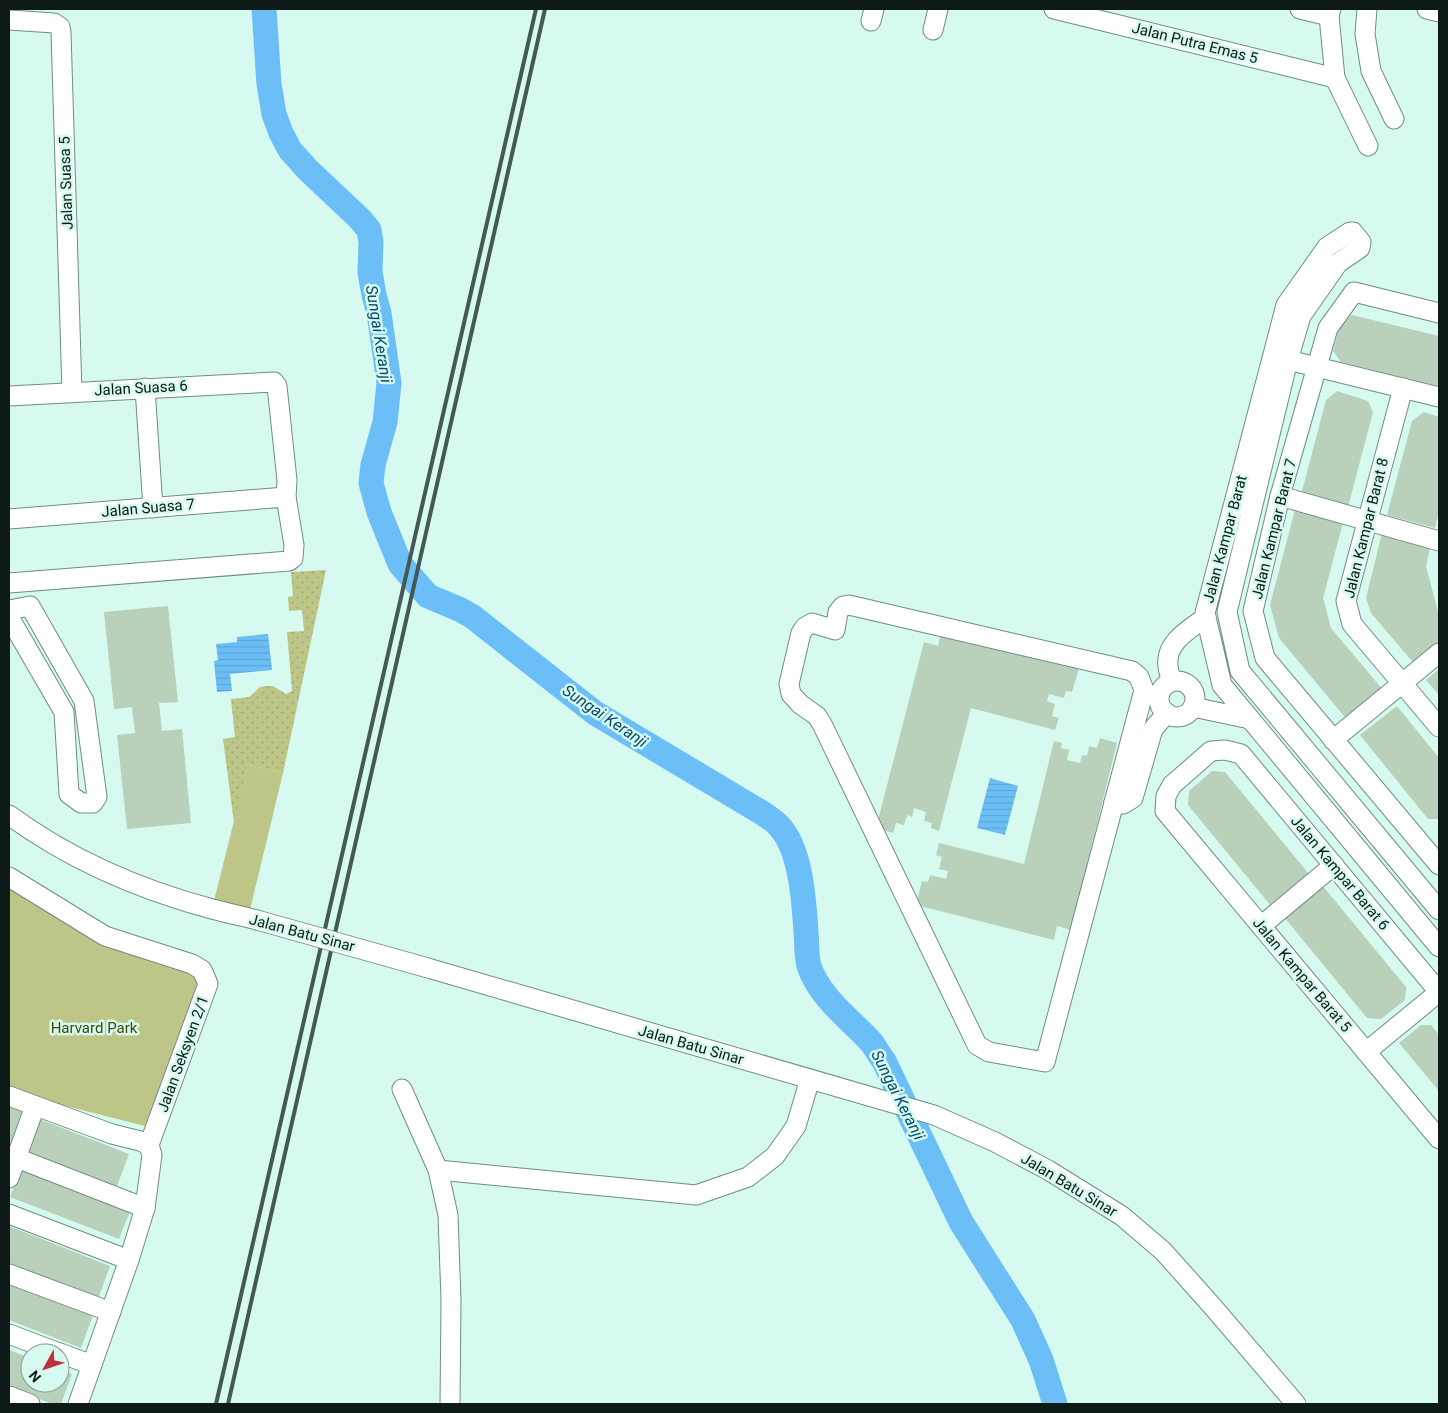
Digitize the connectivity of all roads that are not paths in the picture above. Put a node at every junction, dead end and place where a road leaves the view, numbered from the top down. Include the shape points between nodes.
1 (938, 9) edge
2 (1300, 9) edge
3 (1367, 9) edge
4 (1427, 9) edge
5 (1062, 10) edge
6 (1330, 12) edge
7 (1439, 12) edge
8 (9, 20) edge
9 (933, 30) dead end
10 (1335, 78) junction
11 (1394, 118) dead end
12 (1368, 146) dead end
13 (1439, 313) edge
14 (1288, 360) junction
15 (1318, 367) junction
16 (145, 388) junction
17 (1403, 388) junction
18 (72, 392) junction
19 (9, 396) edge
20 (1439, 397) edge
21 (1264, 423) junction
22 (1280, 496) junction
23 (286, 497) junction
24 (153, 508) junction
25 (9, 520) edge
26 (1367, 521) junction
27 (1439, 541) edge
28 (9, 583) edge
29 (1206, 618) junction
30 (10, 620) edge
31 (1439, 653) edge
32 (1172, 682) junction
33 (1402, 684) junction
34 (1193, 707) junction
35 (1167, 713) junction
36 (1250, 719) junction
37 (1439, 726) edge
38 (1333, 740) junction
39 (1114, 802) junction
40 (1165, 811) joint
41 (9, 815) edge
42 (1433, 845) edge
43 (1334, 865) junction
44 (1439, 865) edge
45 (9, 877) edge
46 (1439, 910) edge
47 (1261, 926) junction
48 (1439, 947) edge
49 (1439, 992) edge
50 (1366, 1052) junction
51 (810, 1080) junction
52 (402, 1089) dead end
53 (9, 1096) edge
54 (35, 1106) junction
55 (1439, 1140) edge
56 (150, 1145) junction
57 (12, 1156) edge
58 (438, 1170) junction
59 (9, 1178) edge
60 (145, 1208) junction
61 (9, 1214) edge
62 (129, 1260) junction
63 (9, 1274) edge
64 (111, 1312) junction
65 (9, 1334) edge
66 (33, 1343) edge
67 (70, 1357) edge
68 (92, 1365) junction
69 (9, 1396) edge
70 (30, 1404) edge
71 (78, 1404) edge
72 (450, 1404) edge
73 (1296, 1404) edge

1 - 9 street
2 - 6 street
3 - 11 street via 1365,34 1371,71
4 - 7 street
5 - 10 street, Jalan Putra Emas 5
6 - 10 street
8 - 18 street, Jalan Suasa 5 via 54,23 61,32
10 - 12 street
13 - 15 street, Jalan Kampar Barat 7 via 1354,292 1328,328
14 - 15 street
14 - 21 street, Jalan Kampar Barat
14 - 21 street, Jalan Kampar Barat via 1301,316 1338,263 1360,248 1356,238 1327,247 1286,305
15 - 17 street
15 - 22 street, Jalan Kampar Barat 7
16 - 18 street, Jalan Suasa 6
16 - 23 street, Jalan Suasa 6 via 274,382 287,480
16 - 24 street
17 - 20 street
17 - 26 street, Jalan Kampar Barat 8
18 - 19 street, Jalan Suasa 6
21 - 29 street, Jalan Kampar Barat
21 - 46 street, Jalan Kampar Barat via 1227,612 1240,671
22 - 26 street
22 - 38 street, Jalan Kampar Barat 7 via 1254,611 1265,658
23 - 24 street, Jalan Suasa 7
23 - 28 street via 294,545 293,558 289,561
24 - 25 street, Jalan Suasa 7
26 - 27 street
26 - 33 street, Jalan Kampar Barat 8 via 1346,601 1352,624
29 - 32 street via 1172,646 1168,666
29 - 36 street, Jalan Kampar Barat via 1222,685
30 - 30 street via 30,606 84,701 98,798 93,803 81,802 69,794 64,712
31 - 33 street
32 - 34 street via 1184,682 1193,690
32 - 35 street via 1163,688 1159,698
33 - 37 street, Jalan Kampar Barat 8
33 - 38 street
34 - 35 street via 1178,717
34 - 36 street
35 - 39 street via 1153,728 1133,798 1123,804
36 - 48 street, Jalan Kampar Barat
38 - 42 street, Jalan Kampar Barat 7
39 - 39 street via 1045,1062 989,1052 977,1045 970,1032 822,724 791,694 789,684 801,633 812,624 835,630 838,612 849,605 1132,671 1139,676 1144,690
40 - 43 street, Jalan Kampar Barat 6 via 1166,796 1172,785 1212,751 1241,754
40 - 47 street, Jalan Kampar Barat 5
41 - 51 street, Jalan Batu Sinar, bridge via 54,844 112,874 151,889
42 - 44 street, Jalan Kampar Barat 7
43 - 47 street
43 - 49 street, Jalan Kampar Barat 6
45 - 56 street, Jalan Seksyen 2/1 via 105,936 202,970 208,984
47 - 50 street, Jalan Kampar Barat 5
49 - 50 street
50 - 55 street, Jalan Kampar Barat 5
51 - 58 street via 796,1126 775,1156 748,1177 696,1195
51 - 73 street, Jalan Batu Sinar via 934,1116 995,1142 1122,1216 1163,1251
52 - 58 street
53 - 54 street
54 - 56 street
54 - 57 street
56 - 60 street, Jalan Seksyen 2/1 via 152,1155
57 - 59 street
57 - 60 street
58 - 72 street via 448,1215
60 - 62 street, Jalan Seksyen 2/1
61 - 62 street
62 - 64 street, Jalan Seksyen 2/1
63 - 64 street
64 - 68 street, Jalan Seksyen 2/1
65 - 66 street
67 - 68 street
68 - 71 street, Jalan Seksyen 2/1
69 - 70 street

